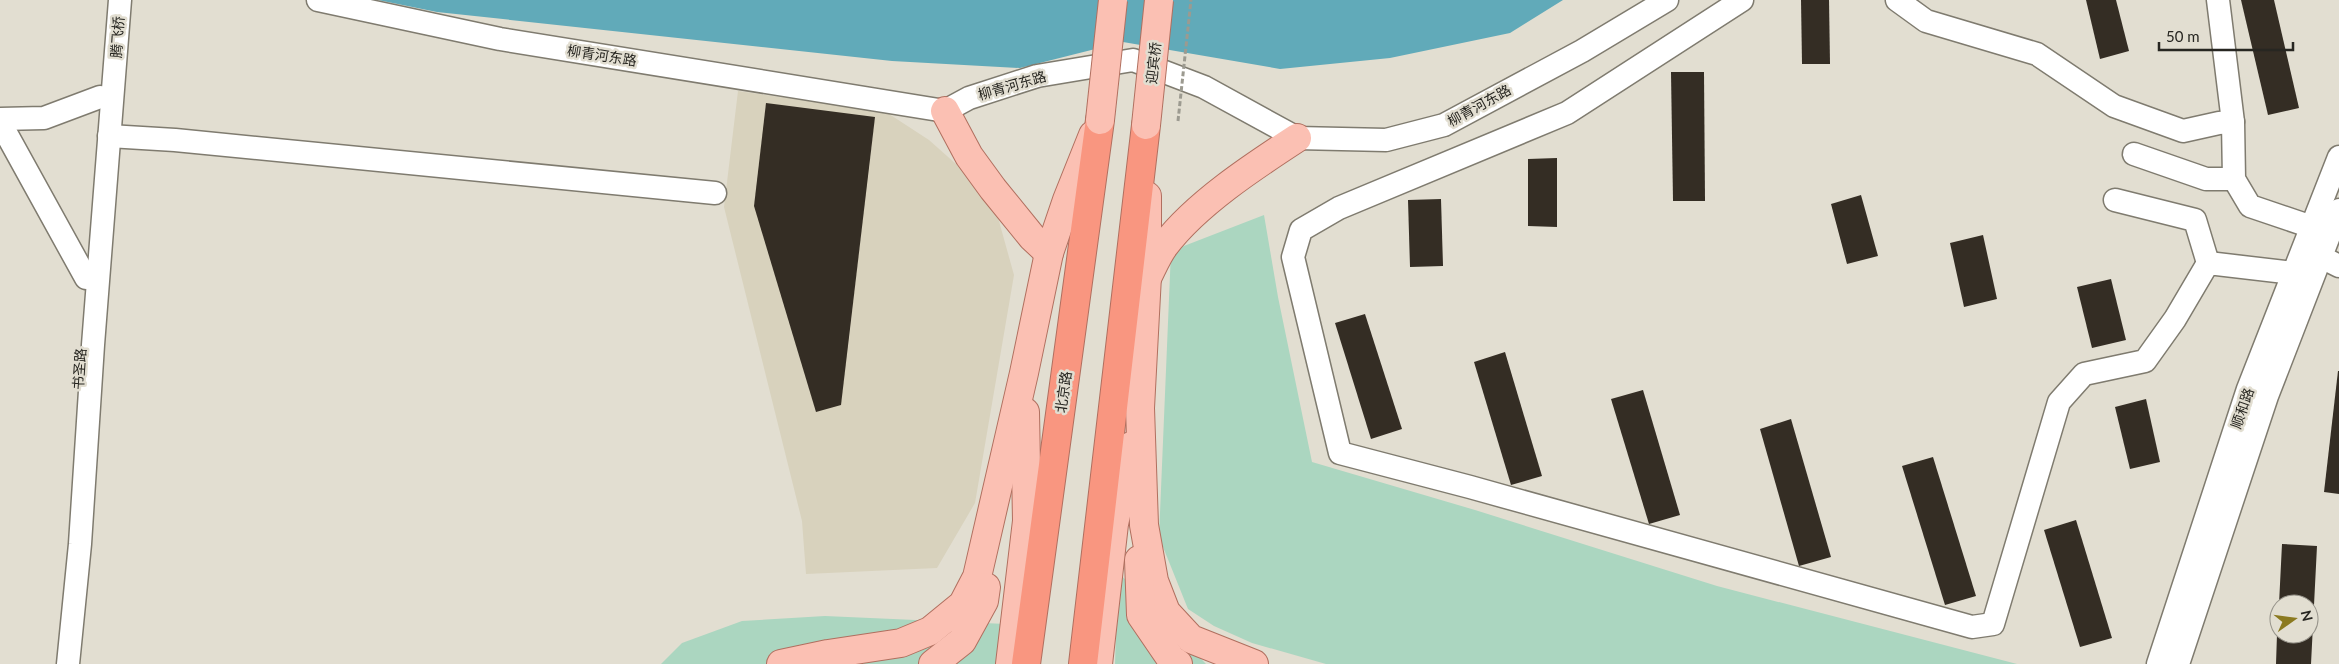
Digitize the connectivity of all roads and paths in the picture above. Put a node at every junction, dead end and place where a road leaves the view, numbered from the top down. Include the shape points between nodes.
1 (108, 0) edge
2 (120, 0) edge
3 (318, 0) edge
4 (1113, 0) edge
5 (1159, 0) edge
6 (1191, 0) edge
7 (1666, 0) edge
8 (1742, 0) edge
9 (1897, 0) edge
10 (2218, 0) edge
11 (108, 74) junction
12 (100, 97) junction
13 (945, 111) junction
14 (1100, 120) junction
15 (0, 121) edge
16 (1178, 121) dead end
17 (2234, 122) junction
18 (1146, 125) junction
19 (109, 136) junction
20 (1297, 138) junction
21 (2134, 154) dead end
22 (2339, 157) edge
23 (2234, 179) junction
24 (1147, 180) junction
25 (716, 193) dead end
26 (1067, 200) junction
27 (2115, 200) dead end
28 (1206, 204) junction
29 (2339, 210) edge
30 (1022, 222) junction
31 (2312, 227) junction
32 (1049, 253) junction
33 (2330, 261) edge
34 (2208, 264) junction
35 (2294, 273) junction
36 (1147, 276) junction
37 (86, 278) junction
38 (1024, 373) junction
39 (1140, 408) junction
40 (1000, 473) junction
41 (1144, 525) junction
42 (56, 664) edge
43 (68, 664) edge
44 (781, 664) edge
45 (933, 664) edge
46 (1010, 664) edge
47 (1026, 664) edge
48 (1083, 664) edge
49 (1098, 664) edge
50 (1178, 664) edge
51 (1254, 664) edge
52 (2158, 664) edge
53 (2178, 664) edge

1 - 11 street, 腾飞桥
2 - 11 street, 腾飞桥
3 - 13 street, 柳青河东路 via 500,39
4 - 14 main road, bridge
5 - 18 main road, 迎宾桥, bridge
6 - 16 path, bridge
7 - 20 street, 柳青河东路 via 1582,51 1444,125 1386,140
8 - 34 street via 1567,113 1339,208 1301,230 1293,257 1340,453 1972,627 1993,624 2059,402 2084,374 2145,361
9 - 17 street via 1926,21 2037,54 2114,106 2183,131
10 - 17 street
11 - 12 street, 书圣路
11 - 19 street, 书圣路
12 - 15 street via 44,118
12 - 37 street, 书圣路
13 - 20 street, 柳青河东路 via 969,98 1037,76 1133,60 1204,87
13 - 30 main road via 969,156
14 - 26 main road
14 - 47 highway, 北京路
15 - 37 street
17 - 23 street
18 - 24 main road, 迎宾桥
18 - 48 highway
19 - 25 street
19 - 43 street, 书圣路 via 80,544
20 - 28 main road
21 - 23 street via 2206,179
22 - 31 street, 顺和路
23 - 31 street via 2250,206
24 - 28 main road via 1163,205 1178,211
24 - 36 main road, 迎宾桥
26 - 30 main road via 1051,223
26 - 32 main road
27 - 34 street via 2195,220
28 - 36 main road via 1163,246
29 - 33 street, 顺和路
30 - 32 main road
31 - 35 street, 顺和路
32 - 38 main road
33 - 53 street, 顺和路 via 2267,396
34 - 35 street
35 - 52 street, 顺和路 via 2248,389
36 - 39 main road, 迎宾桥
37 - 42 street, 书圣路 via 69,543
38 - 40 main road
38 - 46 main road via 1027,521
39 - 41 main road
39 - 49 main road via 1114,524
40 - 44 main road via 977,576 963,604 930,631 902,643
40 - 45 main road via 984,602 962,641
41 - 50 main road via 1137,568 1141,615 1171,659
41 - 51 main road via 1154,581 1166,612 1191,638

